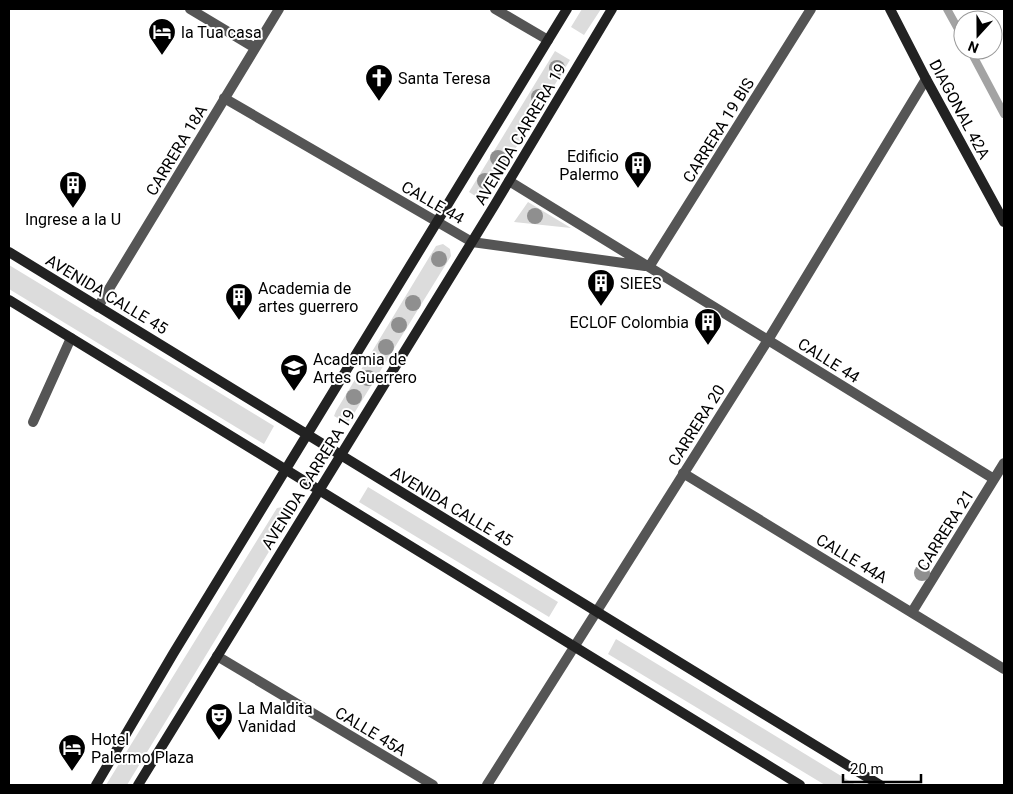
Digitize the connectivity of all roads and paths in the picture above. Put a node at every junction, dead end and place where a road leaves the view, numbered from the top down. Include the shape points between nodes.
1 (190, 9) edge
2 (495, 9) edge
3 (567, 9) edge
4 (612, 9) edge
5 (811, 9) edge
6 (276, 10) edge
7 (890, 10) edge
8 (548, 40) junction
9 (255, 48) junction
10 (926, 79) junction
11 (224, 98) junction
12 (509, 180) junction
13 (438, 222) junction
14 (1004, 222) edge
15 (472, 242) junction
16 (9, 252) edge
17 (649, 267) junction
18 (9, 300) edge
19 (98, 307) junction
20 (71, 338) junction
21 (768, 340) junction
22 (33, 422) dead end
23 (307, 435) junction
24 (340, 455) junction
25 (1004, 463) edge
26 (286, 470) junction
27 (683, 473) junction
28 (994, 479) junction
29 (318, 490) junction
30 (596, 611) junction
31 (912, 612) junction
32 (574, 647) junction
33 (217, 656) junction
34 (1004, 669) edge
35 (96, 785) edge
36 (138, 785) edge
37 (433, 785) edge
38 (488, 785) edge
39 (800, 785) edge
40 (880, 785) edge

1 - 9 street
2 - 8 street
3 - 8 main road, AVENIDA CARRERA 19
4 - 12 main road, AVENIDA CARRERA 19
5 - 17 street, CARRERA 19 BIS
6 - 9 street, CARRERA 18A
7 - 10 main road, DIAGONAL 42A
8 - 13 main road, AVENIDA CARRERA 19
9 - 11 street, CARRERA 18A
10 - 14 main road, DIAGONAL 42A
10 - 21 street, CARRERA 20
11 - 13 street, CALLE 44
11 - 19 street, CARRERA 18A
12 - 15 main road, AVENIDA CARRERA 19
12 - 17 street, CALLE 44
13 - 15 street, CALLE 44
13 - 23 main road, AVENIDA CARRERA 19
15 - 17 street, CALLE 44
15 - 24 main road, AVENIDA CARRERA 19
16 - 19 main road, AVENIDA CALLE 45
17 - 21 street, CALLE 44
18 - 20 main road
19 - 23 main road, AVENIDA CALLE 45
20 - 22 street
20 - 26 main road
21 - 27 street, CARRERA 20
21 - 28 street, CALLE 44
23 - 24 main road, AVENIDA CALLE 45
23 - 26 main road, AVENIDA CARRERA 19
24 - 29 main road, AVENIDA CARRERA 19
24 - 30 main road, AVENIDA CALLE 45
25 - 28 street, CARRERA 21
26 - 29 main road
26 - 35 main road, AVENIDA CARRERA 19
27 - 30 street, CARRERA 20
27 - 31 street, CALLE 44A
28 - 31 street, CARRERA 21
29 - 32 main road
29 - 33 main road, AVENIDA CARRERA 19
30 - 32 street, CARRERA 20
30 - 40 main road, AVENIDA CALLE 45
31 - 34 street, CALLE 44A
32 - 38 street, CARRERA 20
32 - 39 main road
33 - 36 main road, AVENIDA CARRERA 19
33 - 37 street, CALLE 45A

